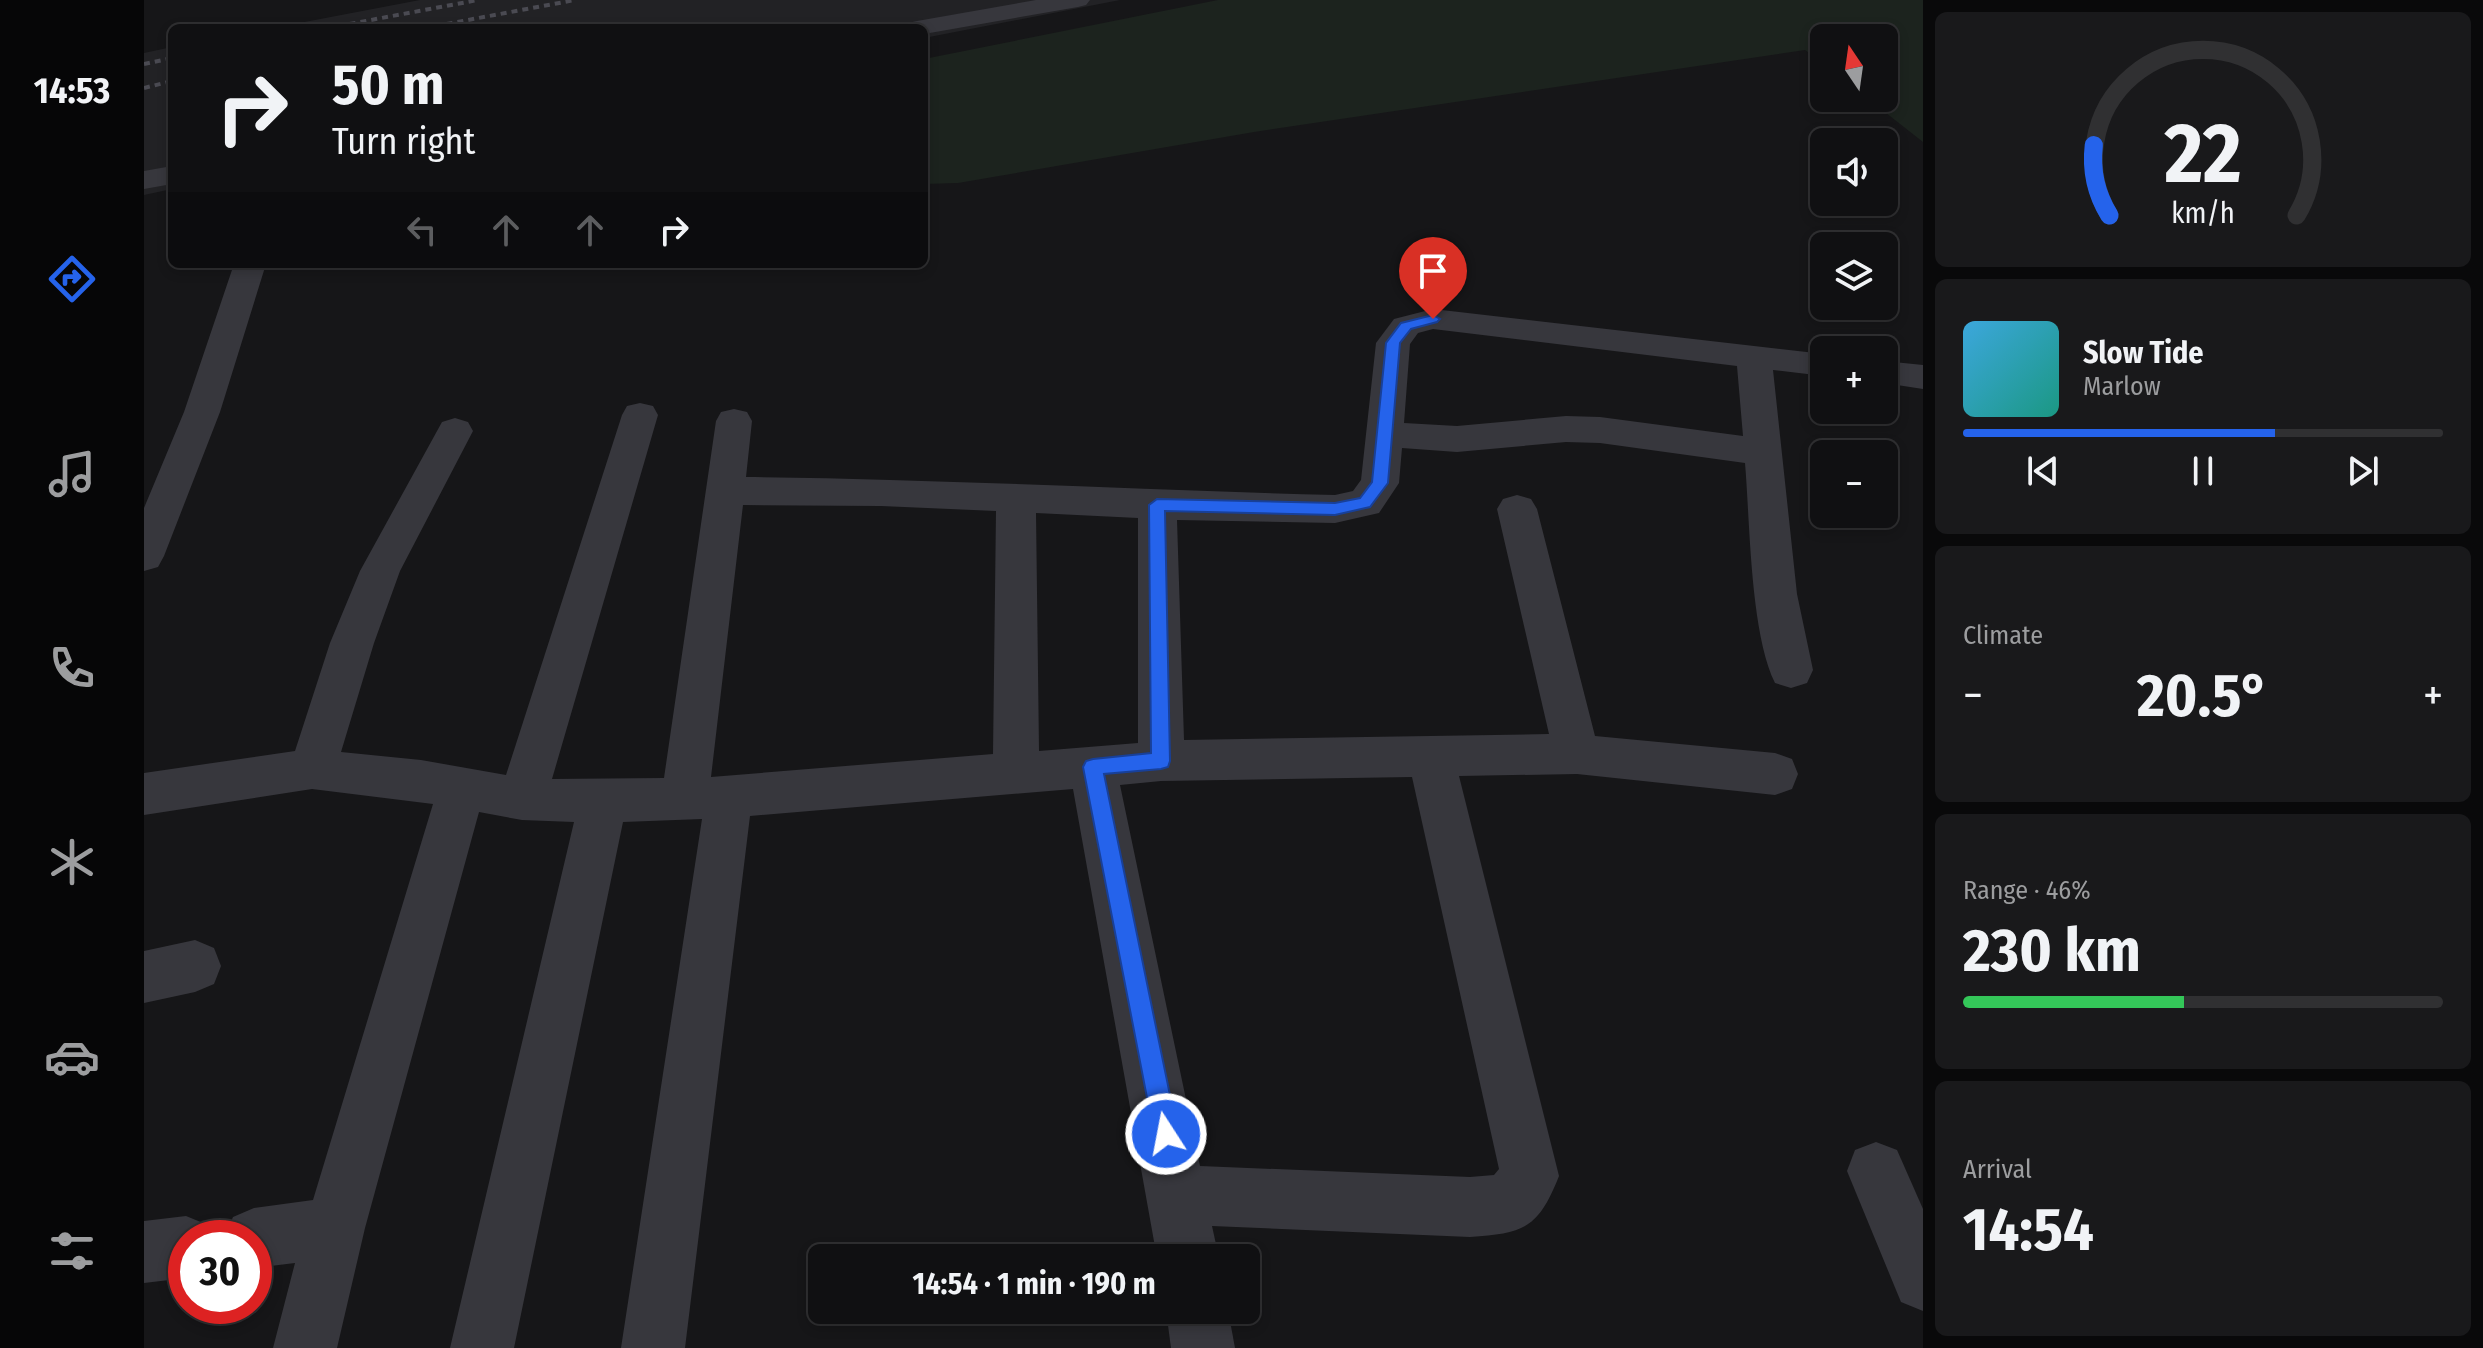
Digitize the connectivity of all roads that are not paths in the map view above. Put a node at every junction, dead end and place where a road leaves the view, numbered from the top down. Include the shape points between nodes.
1 (1078, 0) edge
2 (928, 26) edge
3 (168, 176) edge
4 (144, 180) edge
5 (249, 268) edge
6 (1754, 357) junction
7 (1810, 363) edge
8 (1898, 374) edge
9 (1923, 377) edge
10 (640, 415) dead end
11 (734, 421) dead end
12 (455, 431) dead end
13 (1384, 434) junction
14 (1763, 452) junction
15 (727, 491) junction
16 (1016, 497) junction
17 (1157, 505) junction
18 (1517, 509) dead end
19 (144, 556) edge
20 (1791, 670) dead end
21 (1577, 754) junction
22 (1431, 756) junction
23 (1161, 761) junction
24 (1093, 767) junction
25 (312, 769) junction
26 (1016, 772) junction
27 (1775, 774) dead end
28 (462, 788) junction
29 (144, 794) edge
30 (707, 798) junction
31 (522, 799) junction
32 (603, 802) junction
33 (195, 966) dead end
34 (144, 977) edge
35 (1876, 1171) dead end
36 (1178, 1195) junction
37 (335, 1228) junction
38 (272, 1236) edge
39 (1186, 1244) edge
40 (168, 1249) edge
41 (144, 1252) edge
42 (1923, 1280) edge
43 (1199, 1324) edge
44 (305, 1348) edge
45 (482, 1348) edge
46 (653, 1348) edge
47 (1203, 1348) edge

1 - 2 street
3 - 4 street
5 - 19 street via 202,412
6 - 7 street
6 - 13 street via 1433,319 1406,326 1393,343
6 - 14 street
8 - 9 street
10 - 31 street
11 - 15 street
12 - 25 street via 380,571
13 - 14 street via 1457,439 1600,430
13 - 17 street via 1380,483 1365,503 1335,509
14 - 20 street via 1776,594
15 - 16 street
15 - 30 street
16 - 17 street
16 - 26 street
17 - 23 street
18 - 21 street
21 - 22 street
21 - 27 street
22 - 23 street
22 - 36 street via 1530,1176 1509,1204 1470,1207
23 - 24 street
24 - 26 street
24 - 36 street
25 - 28 street
25 - 29 street
26 - 30 street
28 - 31 street
28 - 37 street
30 - 32 street
30 - 46 street
31 - 32 street
32 - 45 street
33 - 34 street
35 - 42 street
36 - 39 street
37 - 38 street
37 - 44 street
40 - 41 street
43 - 47 street

